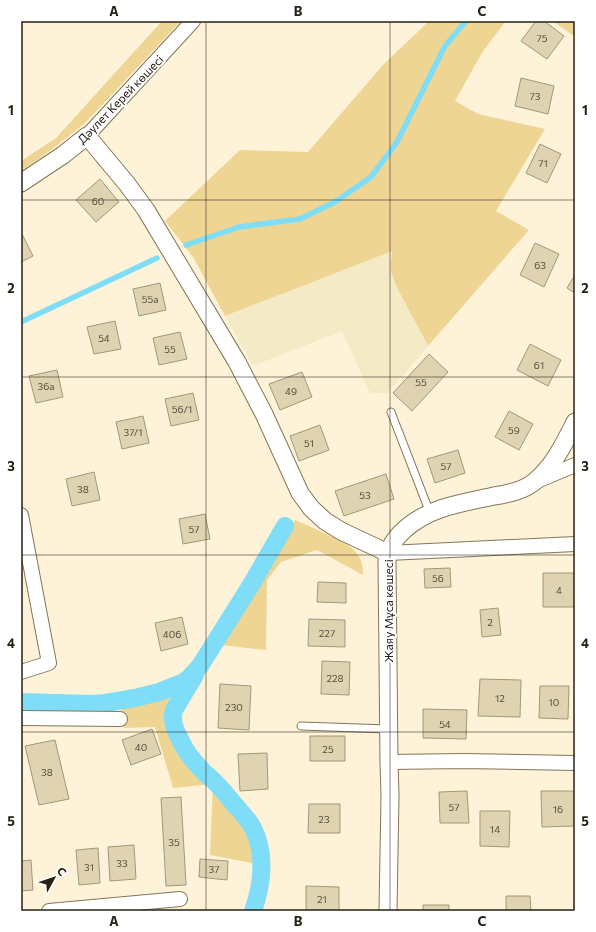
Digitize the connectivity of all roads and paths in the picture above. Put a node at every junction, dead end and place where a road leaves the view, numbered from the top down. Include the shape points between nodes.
1 (193, 21) edge
2 (87, 136) junction
3 (21, 183) edge
4 (392, 412) dead end
5 (575, 422) edge
6 (575, 465) edge
7 (533, 482) junction
8 (430, 513) junction
9 (21, 515) edge
10 (575, 544) edge
11 (388, 553) junction
12 (21, 672) edge
13 (21, 718) edge
14 (120, 720) dead end
15 (301, 726) dead end
16 (388, 729) junction
17 (389, 762) junction
18 (575, 763) edge
19 (180, 899) dead end
20 (49, 911) edge
21 (388, 911) edge

1 - 2 street, Дәулет Керей көшесі
2 - 3 street, Дәулет Керей көшесі
2 - 11 street via 150,216 237,362 300,493 325,521
4 - 8 lane
5 - 7 street, Жаяу Мұса көшесі via 557,456
6 - 7 street
7 - 8 street, Жаяу Мұса көшесі via 510,493 451,505
8 - 11 street, Жаяу Мұса көшесі via 401,532
9 - 12 street via 49,663
10 - 11 street
11 - 16 street, Жаяу Мұса көшесі
13 - 14 street
15 - 16 lane
16 - 17 street, Жаяу Мұса көшесі
17 - 18 street
17 - 21 street, Жаяу Мұса көшесі
19 - 20 street

